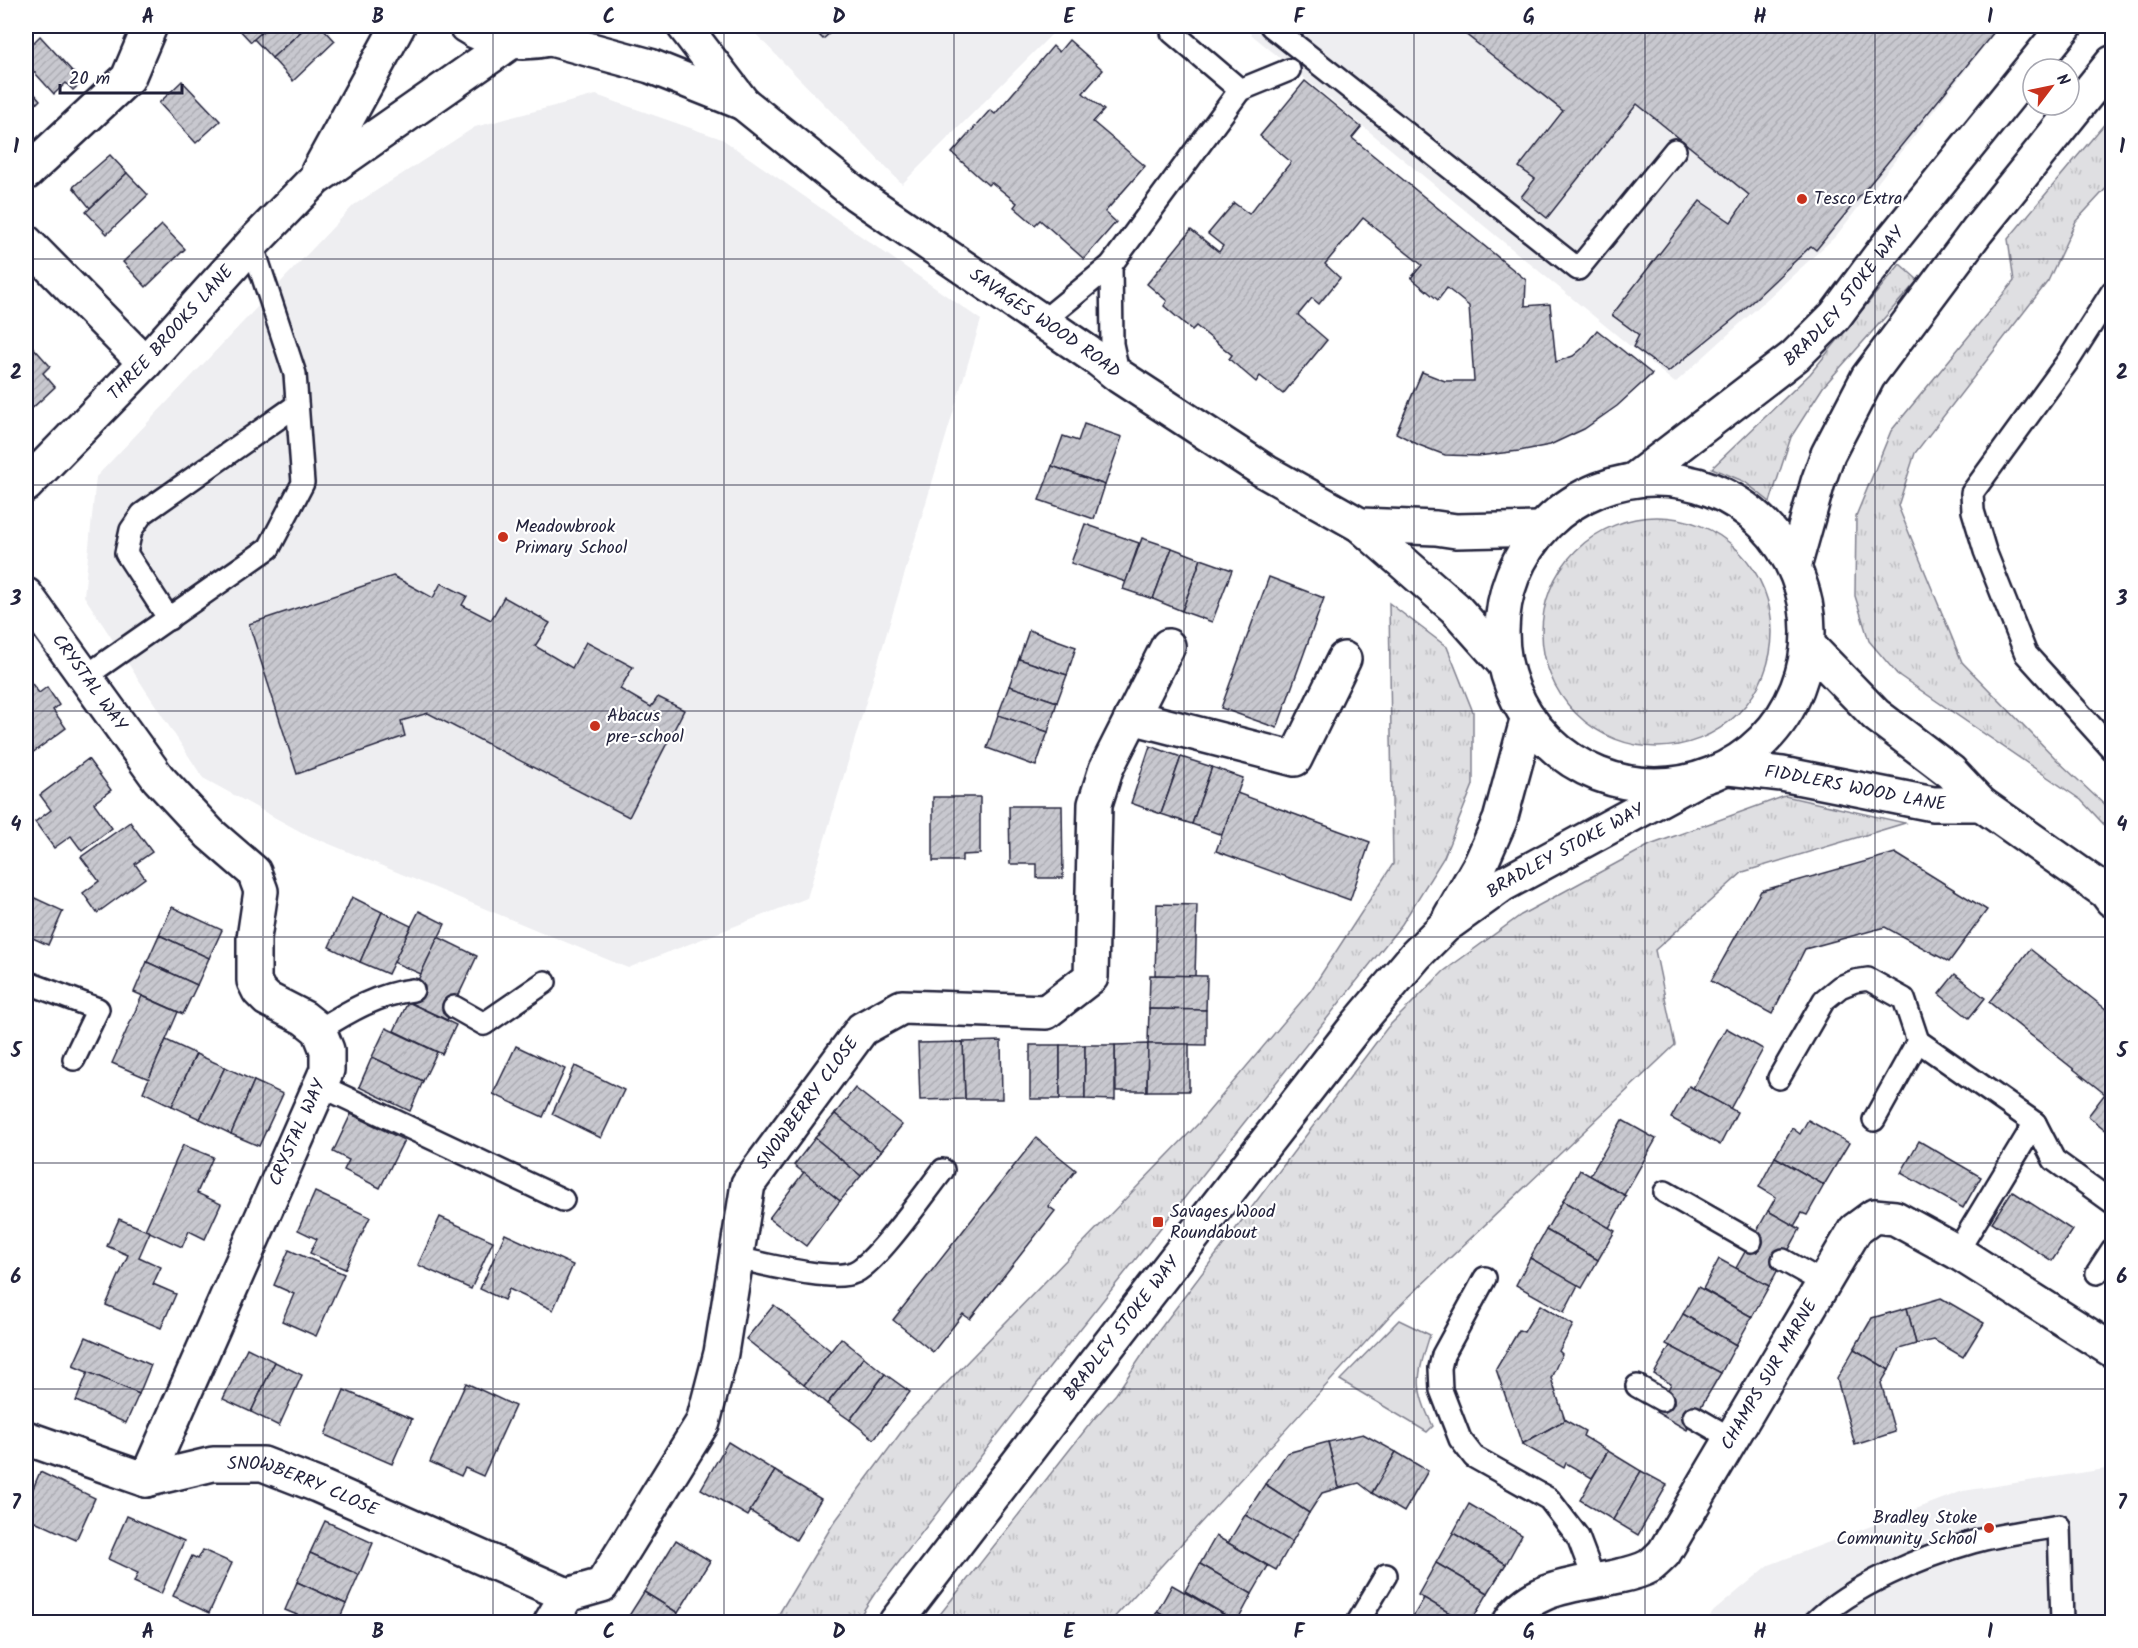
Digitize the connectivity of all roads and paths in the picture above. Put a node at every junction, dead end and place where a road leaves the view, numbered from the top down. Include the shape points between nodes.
1 (150, 26) edge
2 (398, 26) edge
3 (466, 26) edge
4 (582, 26) edge
5 (684, 26) edge
6 (1271, 26) edge
7 (2065, 26) edge
8 (1172, 32) dead end
9 (551, 39) junction
10 (512, 42) junction
11 (2112, 63) edge
12 (1289, 70) dead end
13 (1240, 90) junction
14 (743, 103) junction
15 (1675, 150) dead end
16 (26, 173) edge
17 (315, 179) junction
18 (26, 242) edge
19 (252, 244) junction
20 (1111, 265) junction
21 (2112, 292) edge
22 (1043, 321) junction
23 (145, 363) junction
24 (1119, 376) junction
25 (297, 405) junction
26 (1635, 479) junction
27 (26, 485) edge
28 (1360, 525) junction
29 (1540, 530) junction
30 (1794, 567) junction
31 (26, 594) edge
32 (170, 619) junction
33 (1168, 646) dead end
34 (1809, 646) junction
35 (1344, 659) dead end
36 (1505, 664) junction
37 (86, 676) junction
38 (1132, 717) junction
39 (1528, 717) junction
40 (2112, 748) edge
41 (1729, 768) junction
42 (1692, 782) junction
43 (1981, 804) junction
44 (2112, 900) edge
45 (1445, 926) junction
46 (26, 982) edge
47 (545, 982) dead end
48 (413, 990) dead end
49 (454, 1007) dead end
50 (320, 1030) junction
51 (1918, 1041) junction
52 (74, 1059) dead end
53 (1779, 1078) dead end
54 (319, 1085) junction
55 (1874, 1120) dead end
56 (2035, 1123) junction
57 (943, 1170) dead end
58 (1665, 1192) dead end
59 (563, 1200) dead end
60 (2112, 1202) edge
61 (1751, 1241) dead end
62 (2112, 1250) edge
63 (1957, 1252) junction
64 (736, 1258) junction
65 (1783, 1260) dead end
66 (2097, 1273) dead end
67 (1485, 1278) dead end
68 (1824, 1283) junction
69 (2112, 1350) edge
70 (1637, 1386) dead end
71 (1662, 1400) dead end
72 (1694, 1417) dead end
73 (26, 1438) edge
74 (1732, 1439) junction
75 (146, 1480) junction
76 (1386, 1575) dead end
77 (1596, 1582) junction
78 (559, 1609) edge
79 (896, 1623) edge
80 (1358, 1623) edge
81 (1510, 1623) edge
82 (1815, 1623) edge
83 (2062, 1623) edge

1 - 16 street via 128,78
2 - 17 street, THREE BROOKS LANE
3 - 10 street
4 - 9 street
5 - 14 street, SAVAGES WOOD ROAD
6 - 15 lane via 1578,269
7 - 26 street, BRADLEY STOKE WAY via 1835,316 1795,356
8 - 13 lane
9 - 10 street
9 - 14 street, SAVAGES WOOD ROAD via 650,66
10 - 17 street, THREE BROOKS LANE
11 - 30 street via 1977,231 1869,377 1828,454
12 - 13 lane
13 - 20 lane
14 - 22 street, SAVAGES WOOD ROAD via 856,194
17 - 19 street, THREE BROOKS LANE
18 - 23 street
19 - 23 street, THREE BROOKS LANE
19 - 25 lane via 295,374
20 - 22 lane
20 - 24 lane via 1112,344
21 - 40 lane via 1972,493 1985,551 2026,654
22 - 24 street, SAVAGES WOOD ROAD
23 - 27 street, THREE BROOKS LANE
24 - 28 street, SAVAGES WOOD ROAD via 1266,472
25 - 32 lane via 303,483 269,549
25 - 32 lane via 142,514 131,530 126,553
26 - 29 street via 1599,488 1567,506
26 - 30 street via 1683,481 1729,497 1767,526
28 - 29 street, SAVAGES WOOD ROAD via 1456,531
28 - 36 street, SAVAGES WOOD ROAD via 1455,608
29 - 36 street via 1511,579 1501,635
30 - 34 street via 1807,606
31 - 37 street, CRYSTAL WAY
32 - 37 lane
33 - 38 street, SNOWBERRY CLOSE
34 - 41 street via 1801,683 1784,717 1760,746
34 - 43 street, FIDDLERS WOOD LANE via 1876,715 1951,772
35 - 38 street via 1295,759
36 - 39 street
37 - 50 street, CRYSTAL WAY via 158,778 210,834 254,872 261,891 254,938 254,981 267,999
38 - 64 street, SNOWBERRY CLOSE via 1106,769 1095,804 1091,977 1046,1012 902,1007 862,1029 748,1184
39 - 42 street via 1549,743 1576,765 1613,780 1652,786
39 - 45 street, BRADLEY STOKE WAY via 1500,820
41 - 42 street
41 - 43 street, FIDDLERS WOOD LANE via 1782,774 1933,804
42 - 45 street, BRADLEY STOKE WAY via 1502,885
43 - 44 street, FIDDLERS WOOD LANE
45 - 79 street, BRADLEY STOKE WAY via 1357,1025
46 - 52 lane via 98,1009
47 - 49 lane via 484,1023
48 - 50 lane via 393,992
50 - 54 street, CRYSTAL WAY via 327,1050 327,1070
51 - 53 lane via 1904,999 1868,979 1855,981 1824,1000
51 - 55 lane
51 - 56 lane
54 - 59 lane
54 - 75 street, CRYSTAL WAY
56 - 60 lane via 2054,1160
56 - 63 lane
57 - 64 lane via 872,1260 854,1273 803,1272
58 - 61 lane
62 - 66 lane
63 - 68 street, CHAMPS SUR MARNE via 1895,1218 1875,1216 1855,1230
63 - 69 street, CHAMPS SUR MARNE
64 - 78 street, SNOWBERRY CLOSE via 721,1353 703,1422 602,1585
65 - 68 lane
67 - 77 lane via 1443,1355 1441,1390 1450,1417 1474,1457 1549,1499 1578,1537
68 - 74 street, CHAMPS SUR MARNE
70 - 71 lane
72 - 74 lane
73 - 75 street
74 - 77 street, CHAMPS SUR MARNE via 1664,1553 1649,1566
75 - 78 street, SNOWBERRY CLOSE via 213,1464 263,1464 317,1485
76 - 80 lane
77 - 81 street, CHAMPS SUR MARNE via 1534,1597
82 - 83 lane via 1827,1611 1893,1570 1974,1541 2059,1526

